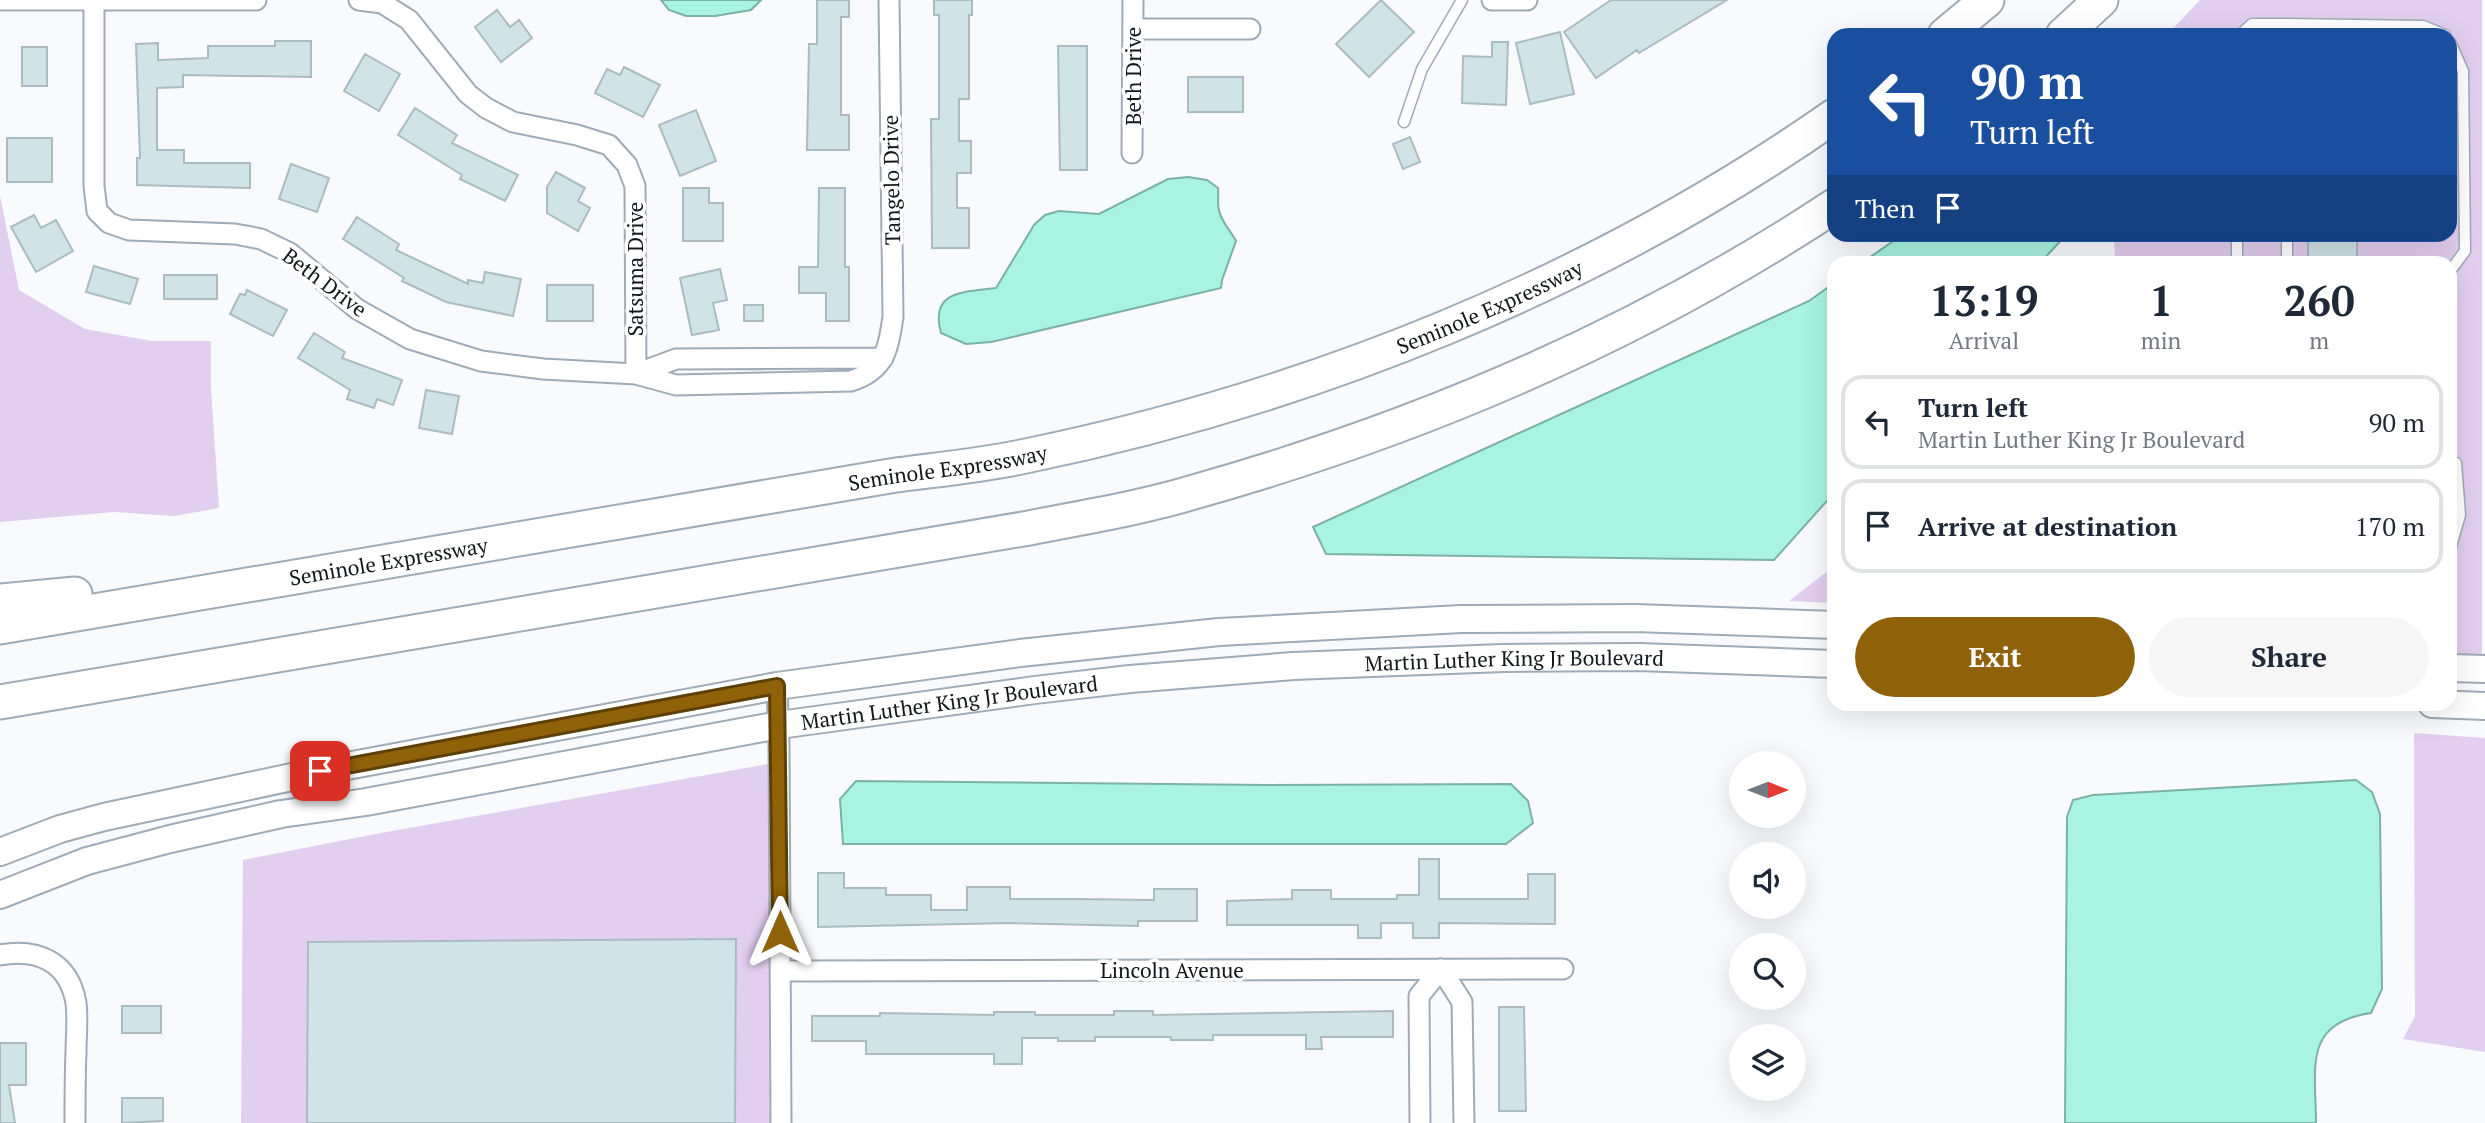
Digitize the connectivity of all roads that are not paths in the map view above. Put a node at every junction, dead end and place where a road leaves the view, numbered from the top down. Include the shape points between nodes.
1 (0, 0) edge
2 (257, 0) edge
3 (359, 0) edge
4 (414, 0) edge
5 (889, 0) edge
6 (1133, 0) edge
7 (1462, 0) edge
8 (1492, 0) edge
9 (1527, 0) edge
10 (1987, 0) edge
11 (2101, 0) edge
12 (94, 1) edge
13 (409, 20) junction
14 (1953, 28) edge
15 (2071, 28) edge
16 (2248, 28) edge
17 (2278, 28) edge
18 (2330, 28) edge
19 (2428, 28) edge
20 (1133, 29) junction
21 (1250, 29) dead end
22 (2457, 58) edge
23 (1404, 121) dead end
24 (1827, 121) edge
25 (1132, 152) dead end
26 (1827, 211) edge
27 (2457, 262) edge
28 (883, 358) joint
29 (636, 374) junction
30 (2457, 476) edge
31 (2457, 526) edge
32 (255, 584) junction
33 (0, 601) edge
34 (1827, 625) edge
35 (0, 627) edge
36 (1827, 664) edge
37 (2457, 668) edge
38 (2485, 669) edge
39 (165, 675) junction
40 (777, 686) junction
41 (0, 702) edge
42 (2457, 705) edge
43 (2485, 706) edge
44 (0, 721) edge
45 (779, 725) junction
46 (320, 771) junction
47 (281, 814) junction
48 (0, 852) edge
49 (0, 895) edge
50 (0, 955) edge
51 (1441, 969) junction
52 (1563, 969) dead end
53 (780, 971) junction
54 (75, 1123) edge
55 (781, 1123) edge
56 (1420, 1123) edge
57 (1464, 1123) edge

1 - 12 street
2 - 12 street
3 - 13 street via 382,3
4 - 13 street
5 - 28 street, Tangelo Drive via 893,317
6 - 20 street, Beth Drive
7 - 23 lane via 1422,69
8 - 9 street
10 - 14 highway
11 - 15 highway
12 - 29 street, Beth Drive via 94,186 97,211 108,223 129,230 261,239 290,253 357,309 410,339 481,361
13 - 29 street, Satsuma Drive via 468,94 486,108 513,122 608,145 627,165 635,186
16 - 17 lane via 2252,24
18 - 19 lane
20 - 21 street
20 - 25 street, Beth Drive
22 - 27 lane via 2463,71 2465,251
24 - 32 highway, Seminole Expressway via 1716,192 1506,302 1347,367 1177,419 1020,457
26 - 39 highway via 1667,306 1547,364 1450,407 1193,493 1029,528
28 - 29 street, Beth Drive via 869,375 851,381 676,385
30 - 31 lane
32 - 33 highway via 169,585
32 - 35 highway, Seminole Expressway
34 - 40 main road, Martin Luther King Jr Boulevard via 1636,618 1461,619 1219,632
36 - 45 main road, Martin Luther King Jr Boulevard via 1503,657 1293,666 1116,681
37 - 38 main road
39 - 41 highway
39 - 44 highway
40 - 45 street
40 - 46 main road, Martin Luther King Jr Boulevard
42 - 43 main road
45 - 47 main road, Martin Luther King Jr Boulevard
45 - 53 street
46 - 47 main road via 293,793
46 - 48 main road, Martin Luther King Jr Boulevard via 104,817
47 - 49 main road, Martin Luther King Jr Boulevard via 87,861
50 - 54 street via 44,956 71,985 76,1005
51 - 52 street, Lincoln Avenue
51 - 53 street, Lincoln Avenue
51 - 56 street via 1419,996
51 - 57 street via 1462,1002
53 - 55 street

